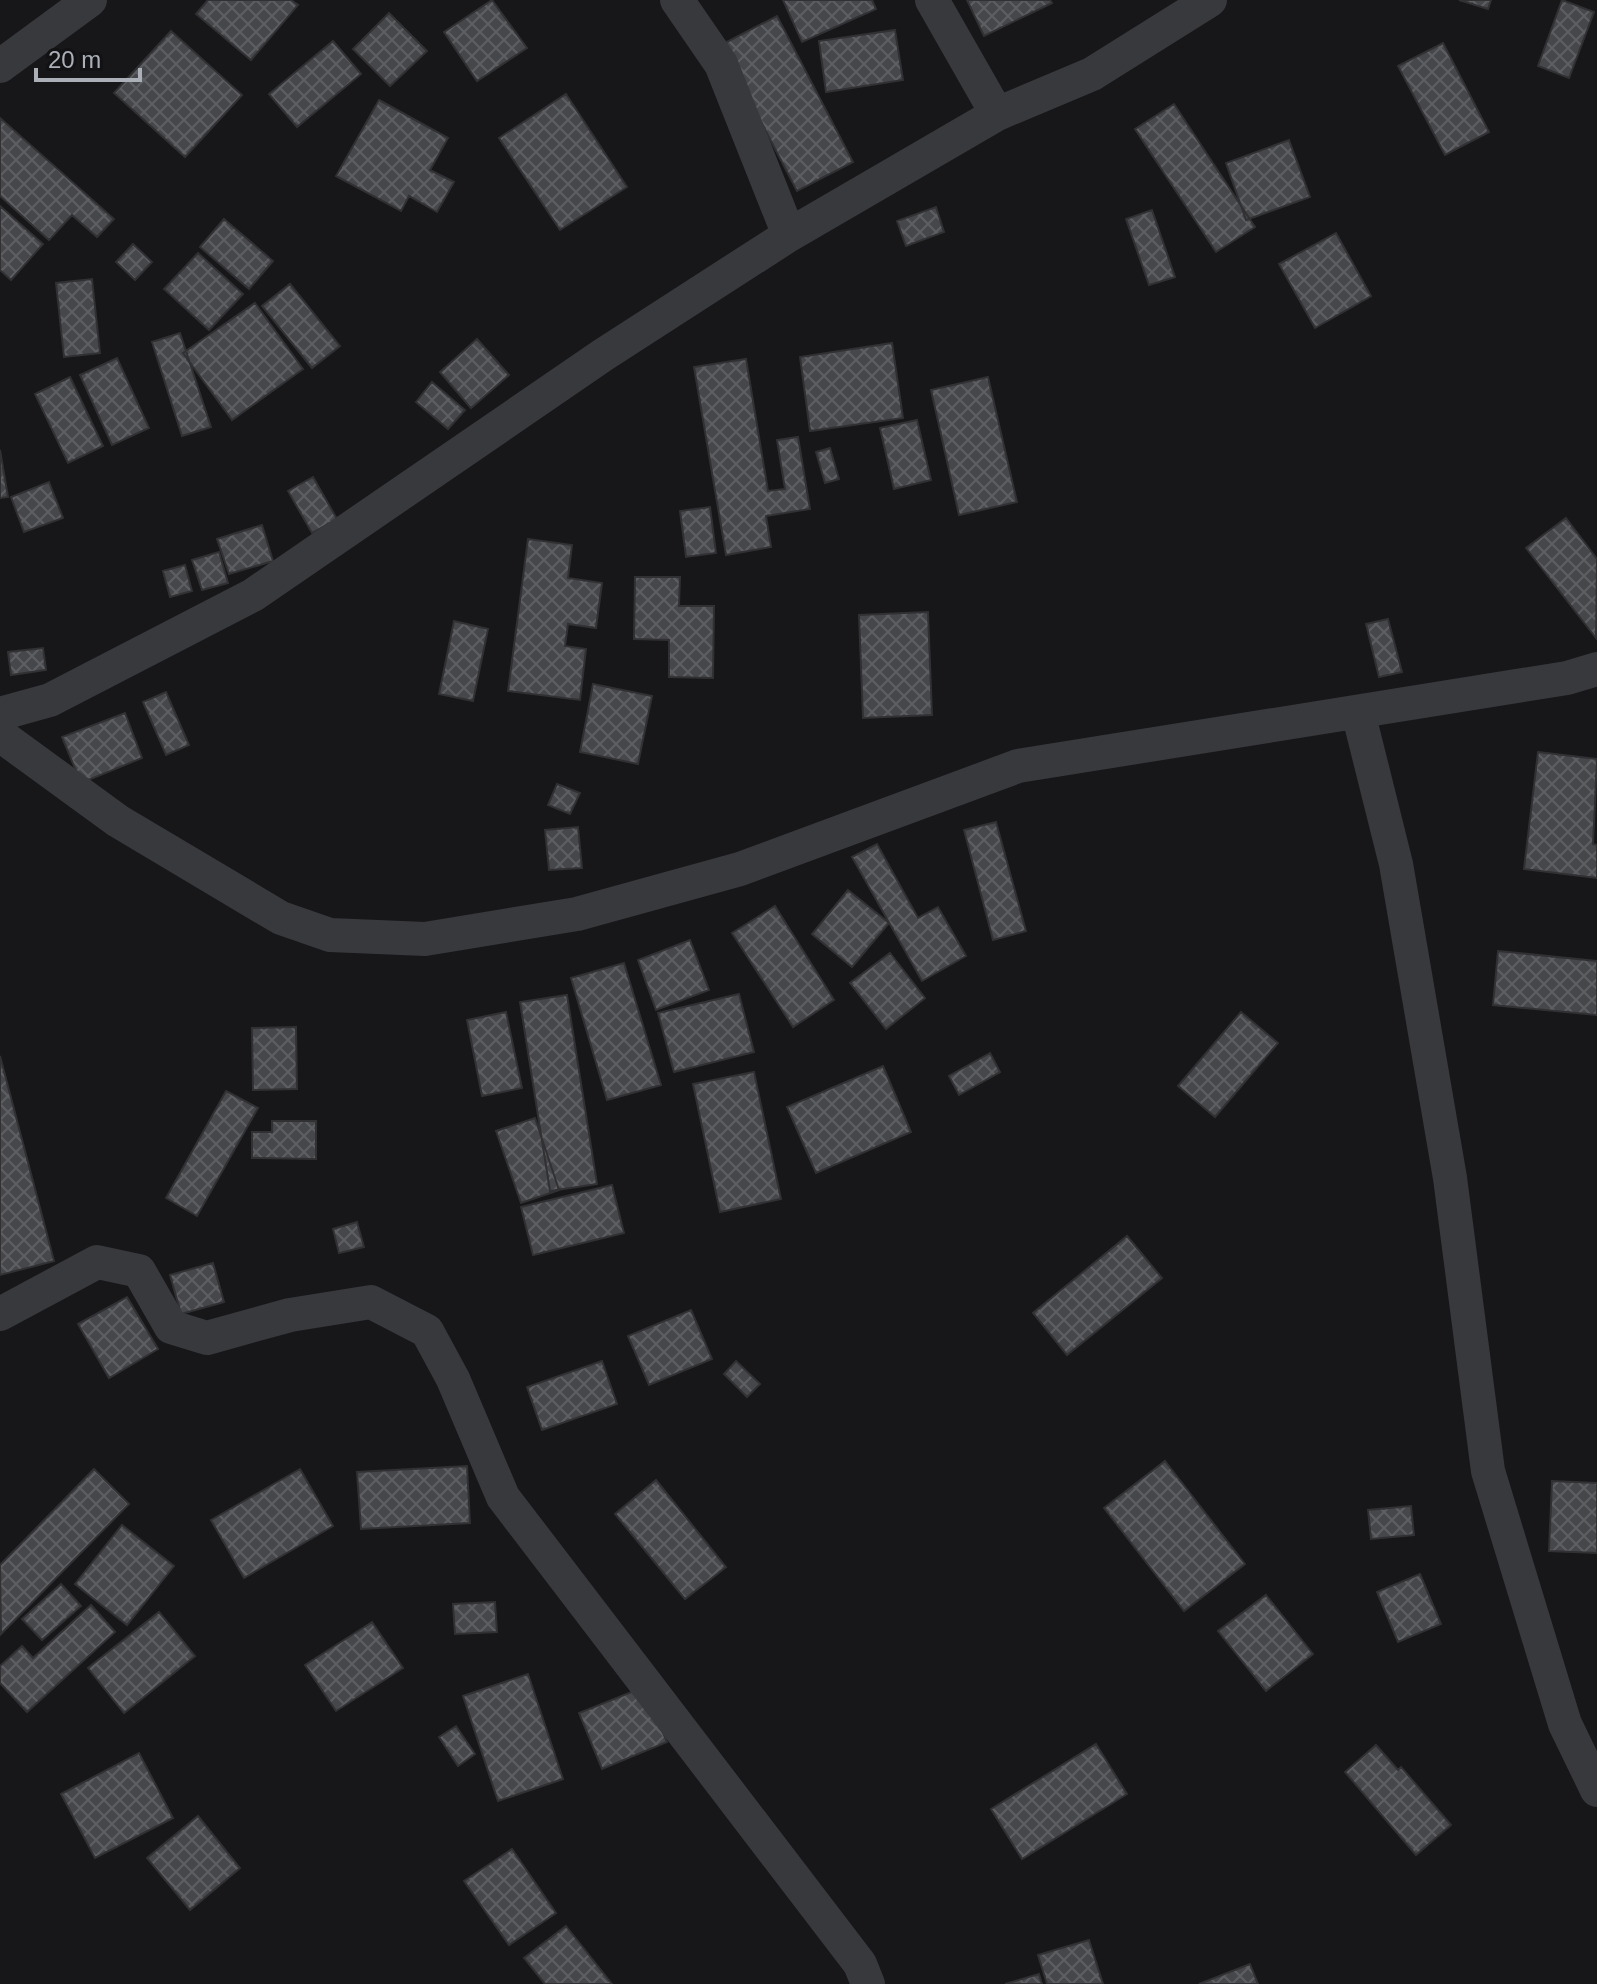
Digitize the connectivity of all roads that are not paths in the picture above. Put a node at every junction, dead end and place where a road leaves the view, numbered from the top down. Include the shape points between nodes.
1 (90, 0) edge
2 (677, 0) edge
3 (932, 0) edge
4 (1210, 0) edge
5 (0, 66) edge
6 (997, 114) junction
7 (789, 235) junction
8 (1597, 669) edge
9 (1358, 712) junction
10 (0, 714) edge
11 (0, 735) edge
12 (0, 1314) edge
13 (1597, 1790) edge
14 (868, 1984) edge

1 - 5 street
2 - 7 street via 721,64
3 - 6 street
4 - 6 street via 1092,74
6 - 7 street
7 - 10 street via 603,355 253,595 50,700
8 - 9 street
9 - 11 street via 1018,766 740,869 577,914 425,939 330,935 281,918 118,821
9 - 13 street via 1396,864 1450,1178 1488,1471 1565,1724
12 - 14 street via 97,1262 139,1271 171,1327 207,1338 290,1315 371,1302 427,1331 503,1497 860,1964

